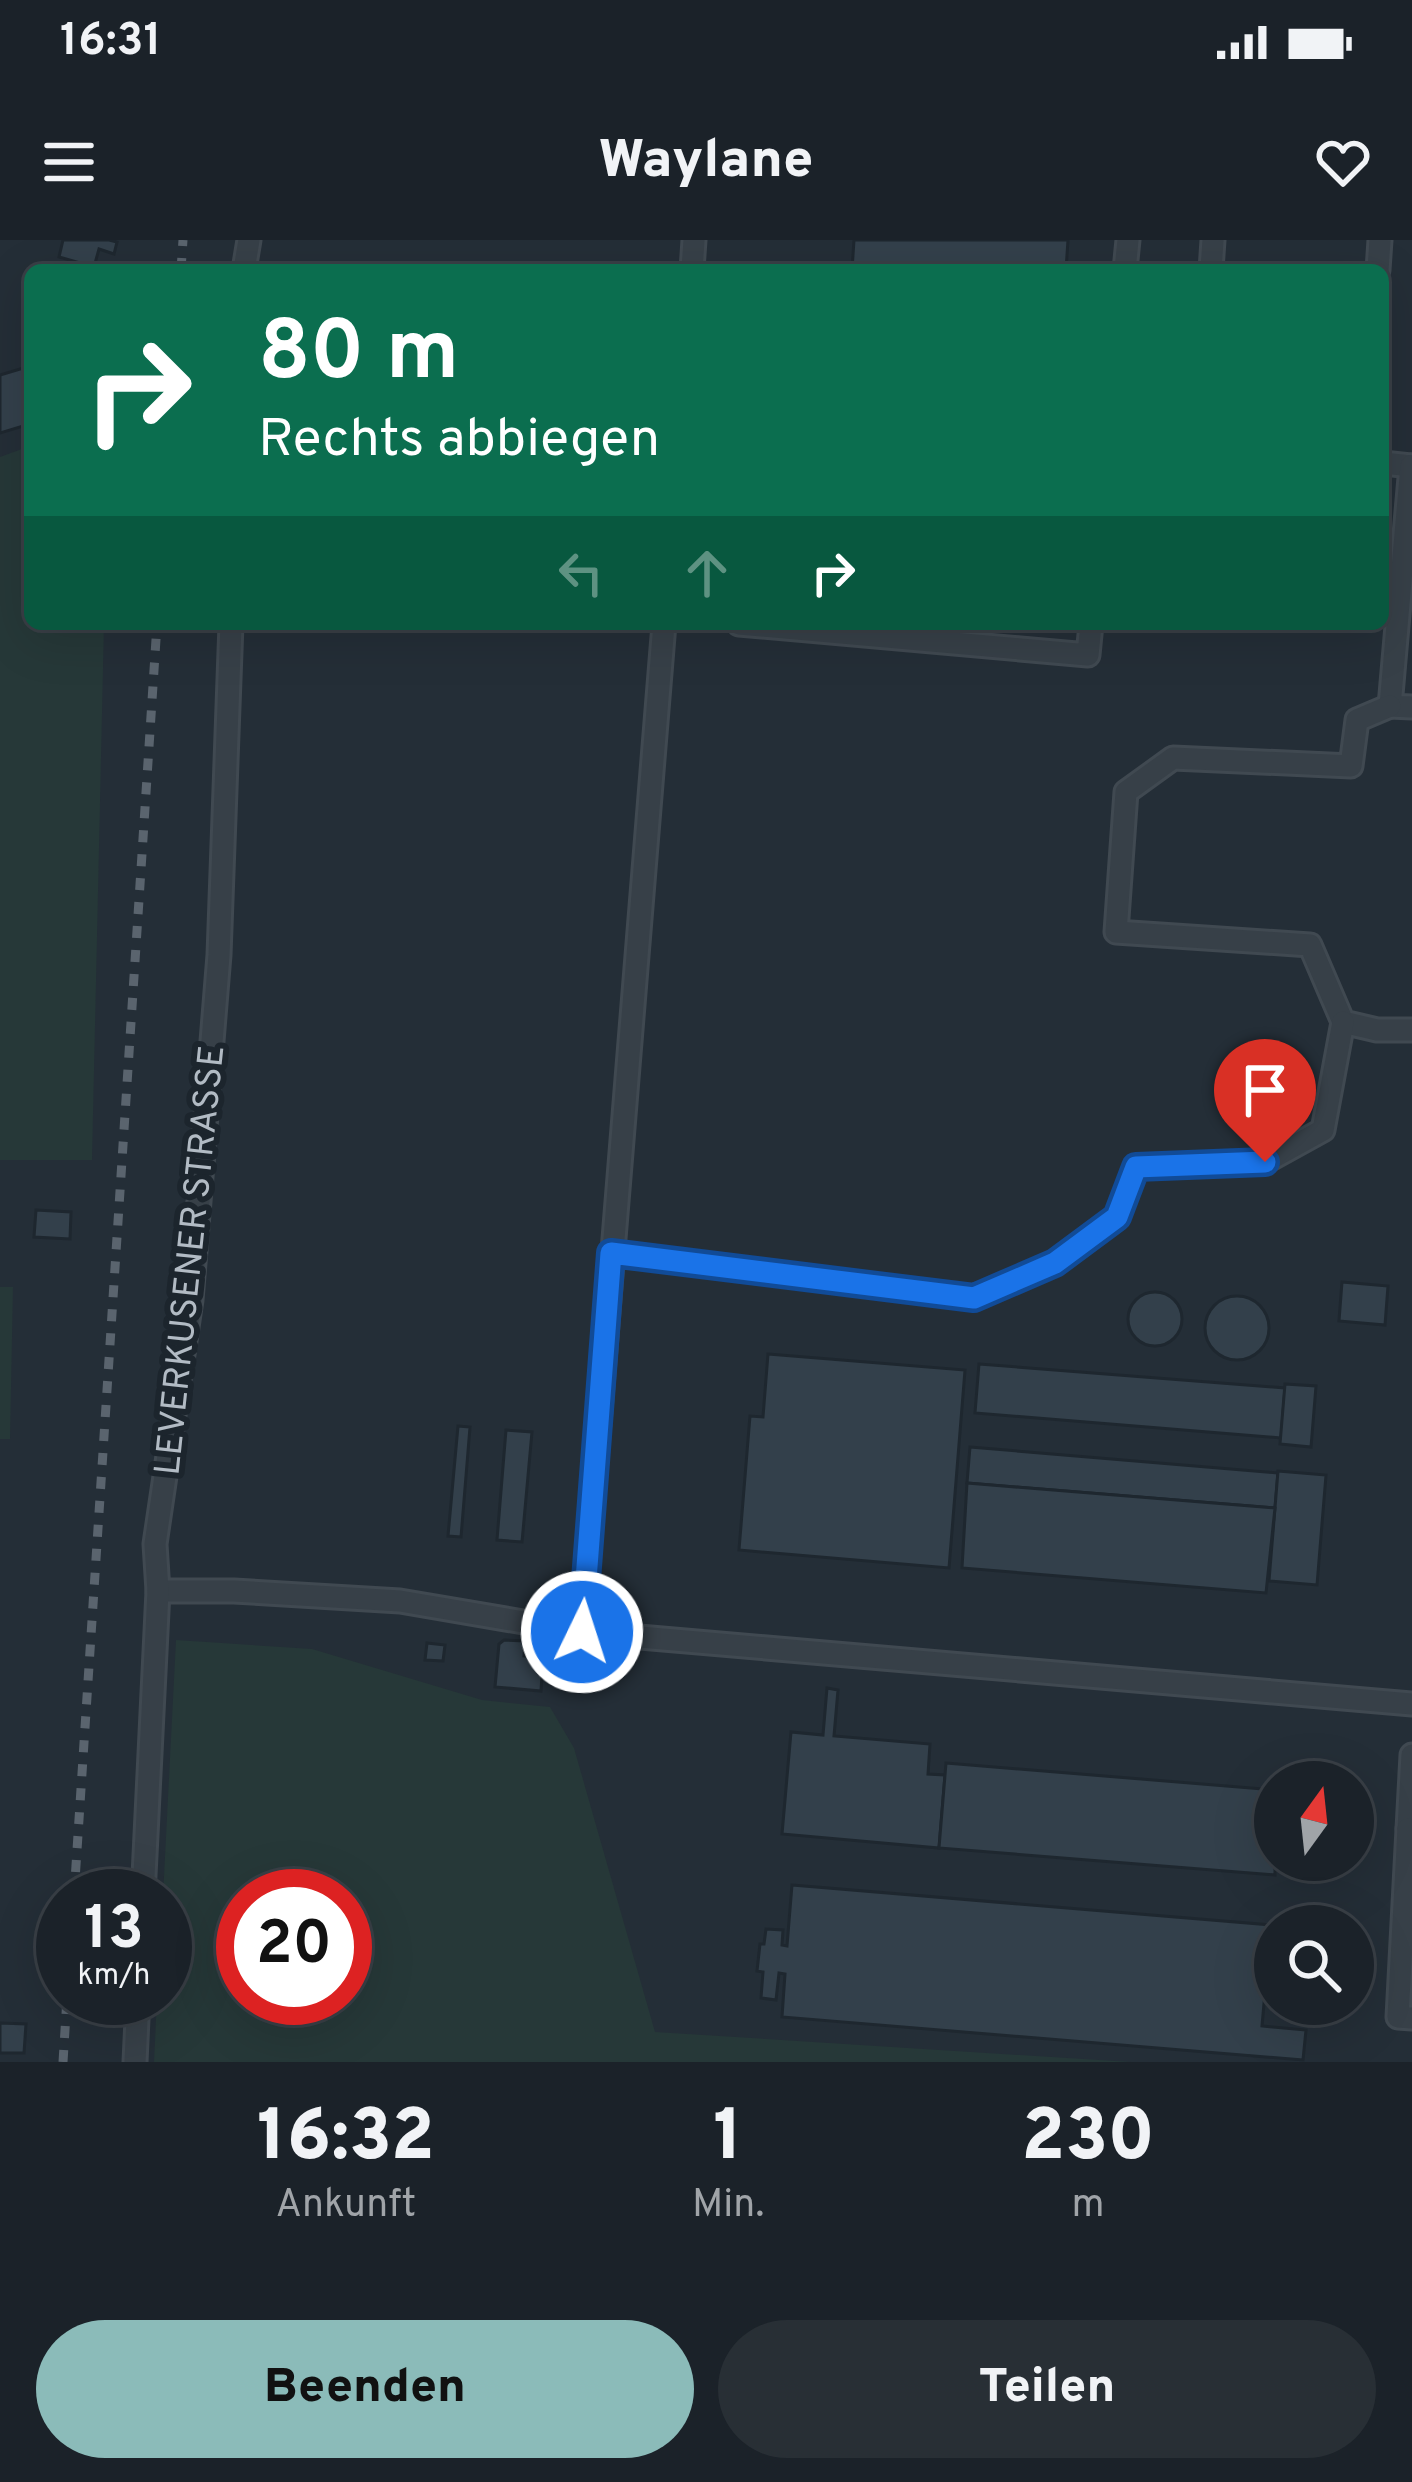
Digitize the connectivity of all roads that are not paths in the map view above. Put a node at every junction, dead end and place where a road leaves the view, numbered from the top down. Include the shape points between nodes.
1 (1412, 466) edge
2 (231, 630) edge
3 (663, 630) edge
4 (807, 630) edge
5 (1090, 630) edge
6 (1401, 706) edge
7 (1343, 1022) junction
8 (1412, 1030) edge
9 (611, 1253) junction
10 (158, 1591) junction
11 (582, 1632) junction
12 (1412, 1704) edge
13 (1412, 1755) edge
14 (1410, 1830) edge
15 (144, 1869) edge
16 (1412, 2018) edge
17 (137, 2025) edge
18 (135, 2062) edge

1 - 6 lane
2 - 10 lane, LEVERKUSENER STRASSE via 219,955 190,1300 155,1544
3 - 9 lane
4 - 5 lane via 1088,655
6 - 7 lane via 1358,720 1351,766 1173,758 1126,792 1116,932 1310,945
7 - 8 lane
7 - 9 lane via 1323,1130 1265,1162 1136,1167 1117,1217 1055,1263 974,1298
9 - 11 lane
10 - 11 lane via 400,1601
10 - 15 lane, LEVERKUSENER STRASSE
11 - 12 lane
13 - 14 lane
14 - 16 lane via 1398,2017
17 - 18 lane

